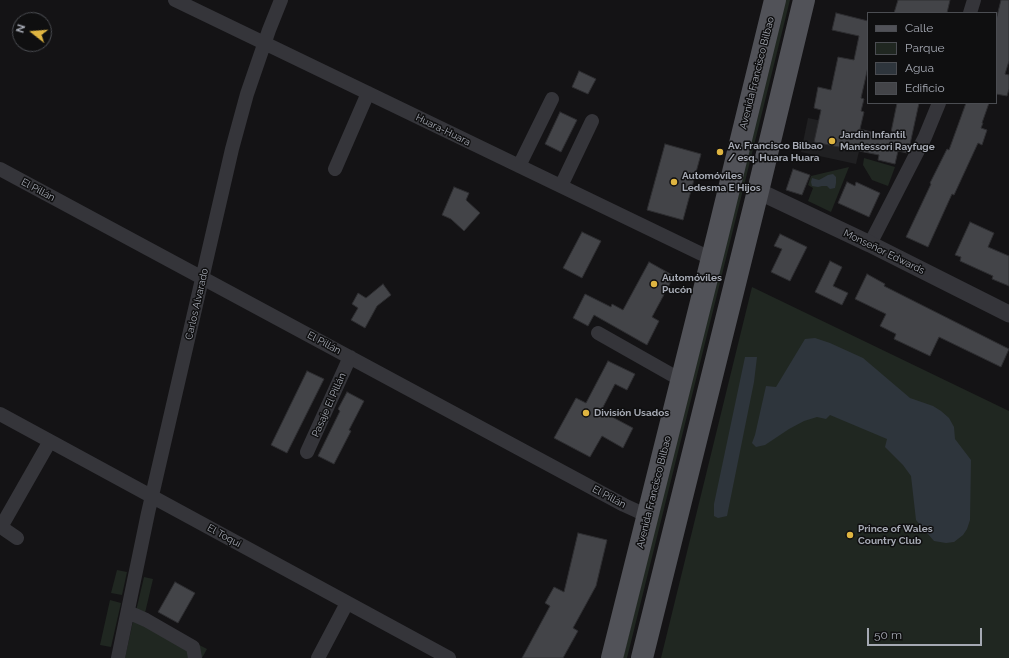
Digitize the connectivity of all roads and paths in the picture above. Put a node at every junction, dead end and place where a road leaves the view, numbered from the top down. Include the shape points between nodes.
1 (175, 0) edge
2 (281, 0) edge
3 (775, 0) edge
4 (804, 0) edge
5 (974, 0) edge
6 (970, 12) edge
7 (264, 43) junction
8 (368, 93) junction
9 (552, 99) dead end
10 (939, 104) edge
11 (592, 121) dead end
12 (739, 147) junction
13 (519, 166) junction
14 (0, 169) edge
15 (335, 169) dead end
16 (561, 186) junction
17 (758, 191) junction
18 (870, 244) junction
19 (712, 259) junction
20 (203, 278) junction
21 (1009, 314) edge
22 (598, 333) dead end
23 (350, 357) junction
24 (682, 380) junction
25 (0, 414) edge
26 (50, 441) junction
27 (307, 452) dead end
28 (152, 497) junction
29 (648, 516) junction
30 (17, 538) dead end
31 (347, 603) junction
32 (128, 612) junction
33 (118, 658) edge
34 (195, 658) edge
35 (318, 658) edge
36 (449, 658) edge
37 (612, 658) edge
38 (642, 658) edge

1 - 7 street, Huara-Huara
2 - 7 street, Carlos Alvarado
3 - 12 main road, Avenida Francisco Bilbao
4 - 17 main road
5 - 6 street
7 - 8 street, Huara-Huara
7 - 20 street, Carlos Alvarado via 232,149
8 - 13 street, Huara-Huara
8 - 15 street
9 - 13 street
10 - 18 street via 925,137
11 - 16 street
12 - 17 main road via 739,160 743,172
12 - 19 main road, Avenida Francisco Bilbao
13 - 16 street, Huara-Huara
14 - 20 street, El Pillán
16 - 19 street, Huara-Huara
17 - 18 street, Monseñor Edwards
17 - 38 main road
18 - 21 street, Monseñor Edwards
19 - 24 main road, Avenida Francisco Bilbao
20 - 23 street, El Pillán
20 - 28 street, Carlos Alvarado
22 - 24 street
23 - 27 street, Pasaje El Pillán
23 - 29 street, El Pillán
24 - 29 main road, Avenida Francisco Bilbao
25 - 26 street, El Toqui
26 - 28 street, El Toqui
26 - 30 street via 1,527
28 - 31 street, El Toqui
28 - 32 street, Carlos Alvarado
29 - 37 main road, Avenida Francisco Bilbao
31 - 35 street
31 - 36 street, El Toqui
32 - 33 street, Carlos Alvarado
32 - 34 street via 193,647

